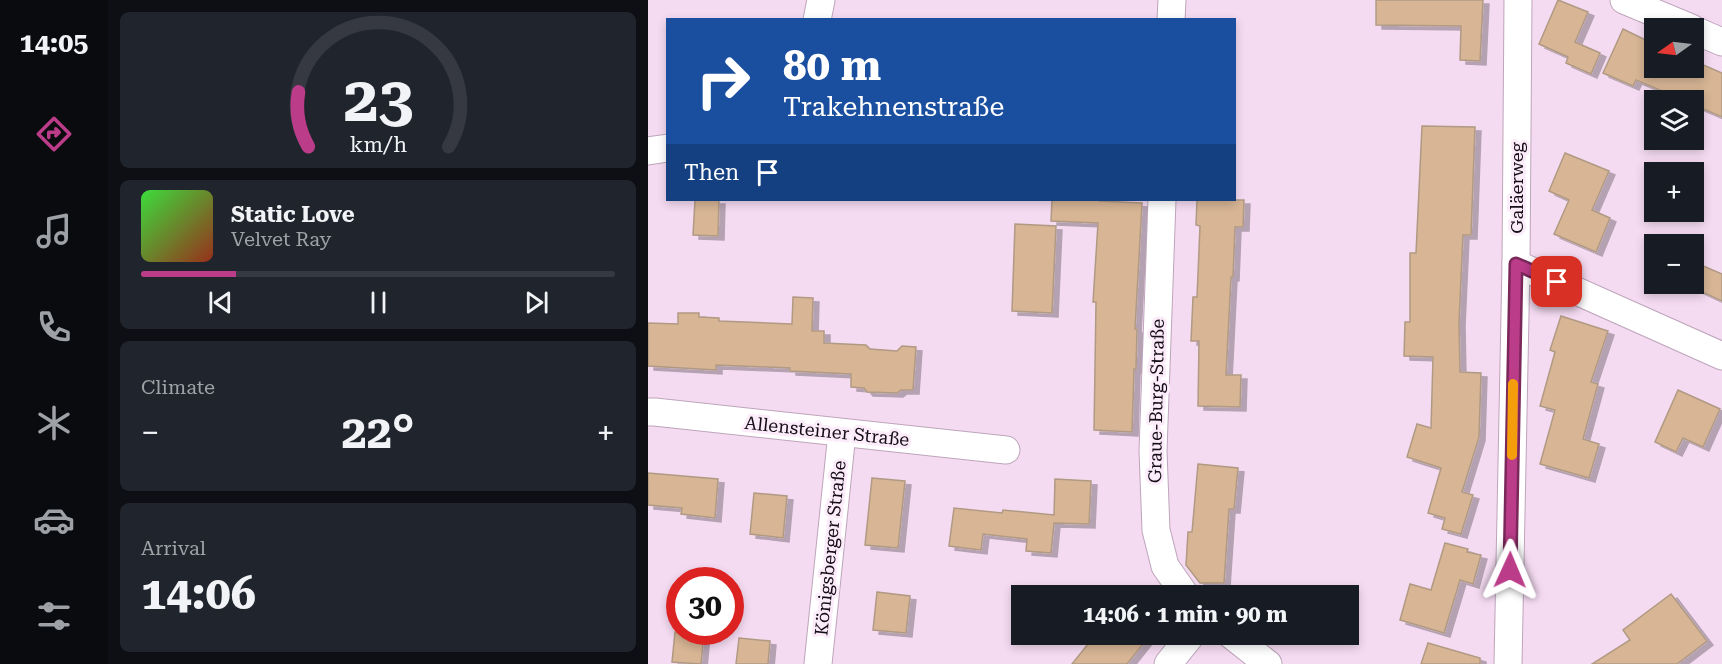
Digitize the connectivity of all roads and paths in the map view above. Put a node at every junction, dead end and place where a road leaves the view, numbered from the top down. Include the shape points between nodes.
1 (821, 0) edge
2 (1172, 0) edge
3 (1518, 0) edge
4 (1624, 0) edge
5 (817, 18) edge
6 (1171, 18) edge
7 (1666, 18) edge
8 (1704, 34) edge
9 (1722, 42) edge
10 (666, 148) edge
11 (648, 151) edge
12 (1162, 201) edge
13 (1516, 264) junction
14 (1722, 356) edge
15 (648, 412) edge
16 (842, 433) junction
17 (1006, 450) dead end
18 (1178, 585) edge
19 (1183, 645) edge
20 (1244, 645) edge
21 (818, 664) edge
22 (1168, 664) edge
23 (1268, 664) edge
24 (1508, 664) edge

1 - 5 street
2 - 6 street
3 - 13 street, Galäerweg
4 - 7 street
8 - 9 street
10 - 11 street
12 - 18 street, Graue-Burg-Straße via 1153,451 1156,530 1165,566
13 - 14 street
13 - 24 street, Galäerweg
15 - 16 street, Allensteiner Straße
16 - 17 street, Allensteiner Straße
16 - 21 street, Königsberger Straße
19 - 22 street
20 - 23 street

